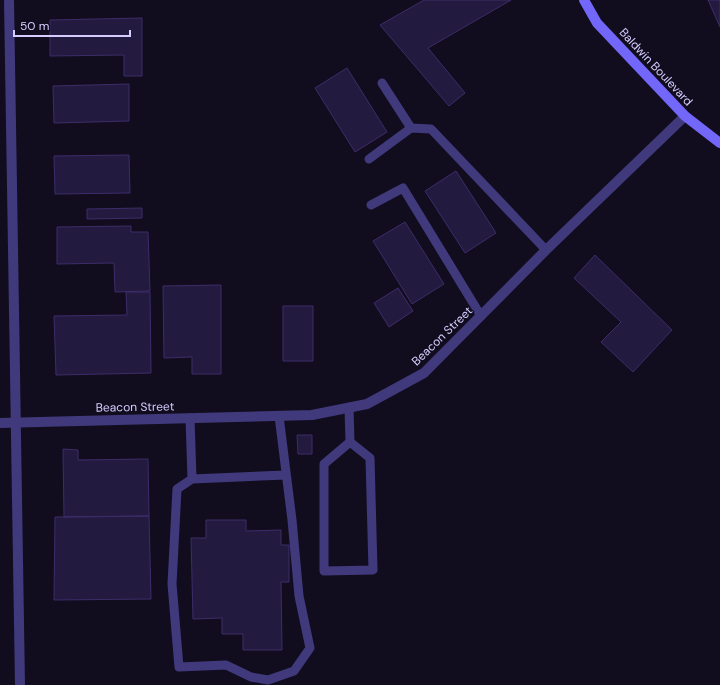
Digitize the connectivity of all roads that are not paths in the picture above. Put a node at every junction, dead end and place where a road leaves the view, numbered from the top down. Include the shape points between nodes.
1 (9, 0) edge
2 (584, 0) edge
3 (382, 83) dead end
4 (685, 116) junction
5 (412, 128) junction
6 (720, 144) edge
7 (369, 159) dead end
8 (372, 205) dead end
9 (546, 250) junction
10 (481, 316) junction
11 (349, 408) junction
12 (279, 416) junction
13 (190, 418) junction
14 (0, 423) edge
15 (15, 423) junction
16 (350, 442) junction
17 (286, 475) junction
18 (192, 479) junction
19 (20, 685) edge

1 - 15 street
2 - 4 main road, Baldwin Boulevard via 597,23
3 - 5 lane
4 - 6 main road, Baldwin Boulevard
4 - 9 street, Beacon Street
5 - 7 lane
5 - 9 lane via 431,129
8 - 10 lane via 402,188
9 - 10 street, Beacon Street
10 - 11 street, Beacon Street via 424,373 367,404
11 - 12 street, Beacon Street via 312,415
11 - 16 lane
12 - 13 street, Beacon Street
12 - 17 lane
13 - 15 street, Beacon Street
13 - 18 lane
14 - 15 street, Beacon Street
15 - 19 street
16 - 16 lane via 324,464 324,571 373,570 370,458
17 - 18 lane
17 - 18 lane via 299,596 310,648 294,671 268,680 251,677 226,665 179,667 172,584 177,489

